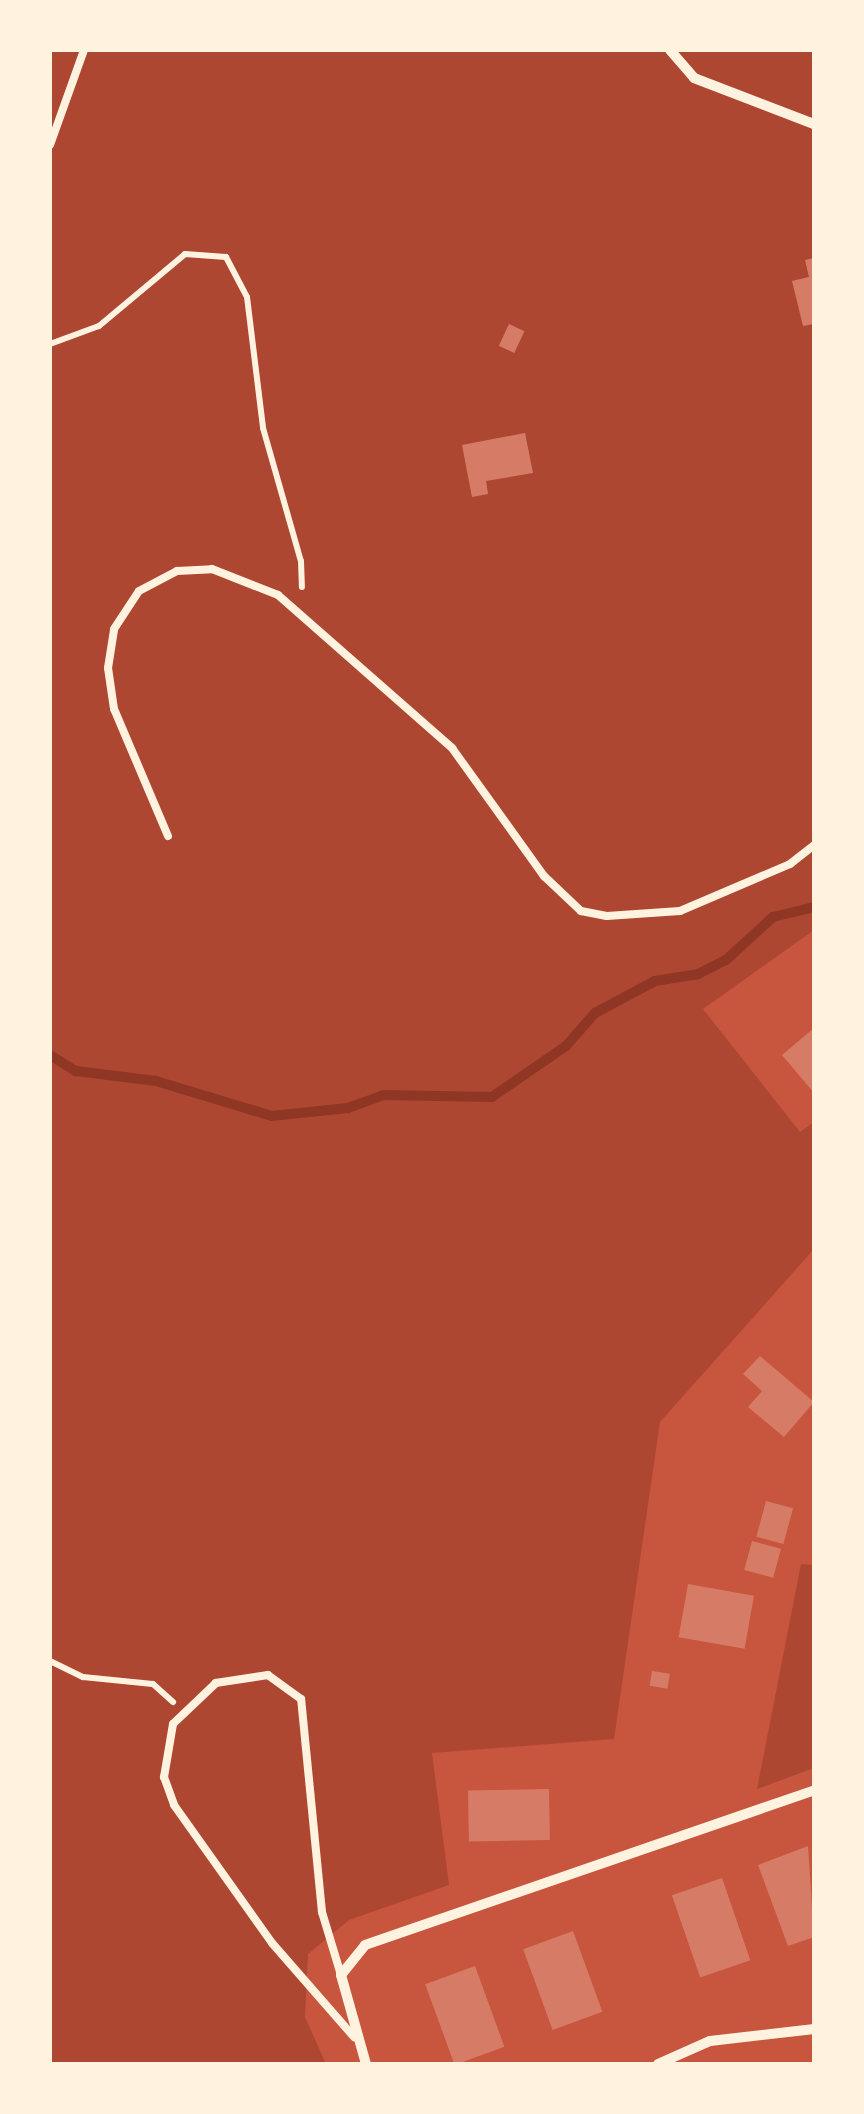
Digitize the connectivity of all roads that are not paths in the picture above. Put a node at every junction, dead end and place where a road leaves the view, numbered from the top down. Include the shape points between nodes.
1 (84, 50) edge
2 (670, 50) edge
3 (814, 124) edge
4 (50, 145) edge
5 (168, 836) dead end
6 (814, 845) edge
7 (814, 1790) edge
8 (341, 1975) junction
9 (814, 2030) edge
10 (354, 2037) junction
11 (366, 2064) edge
12 (658, 2064) edge

1 - 4 lane
2 - 3 street via 694,78
5 - 6 lane via 114,709 108,668 114,629 139,591 177,571 212,569 244,577 300,613 452,748 544,876 580,910 636,916 680,910 790,864
7 - 8 street via 391,1933 365,1945
8 - 10 street
8 - 10 lane via 322,1912 301,1699 268,1675 216,1683 180,1710 164,1777 174,1804 262,1931
9 - 12 street via 710,2041
10 - 11 street

